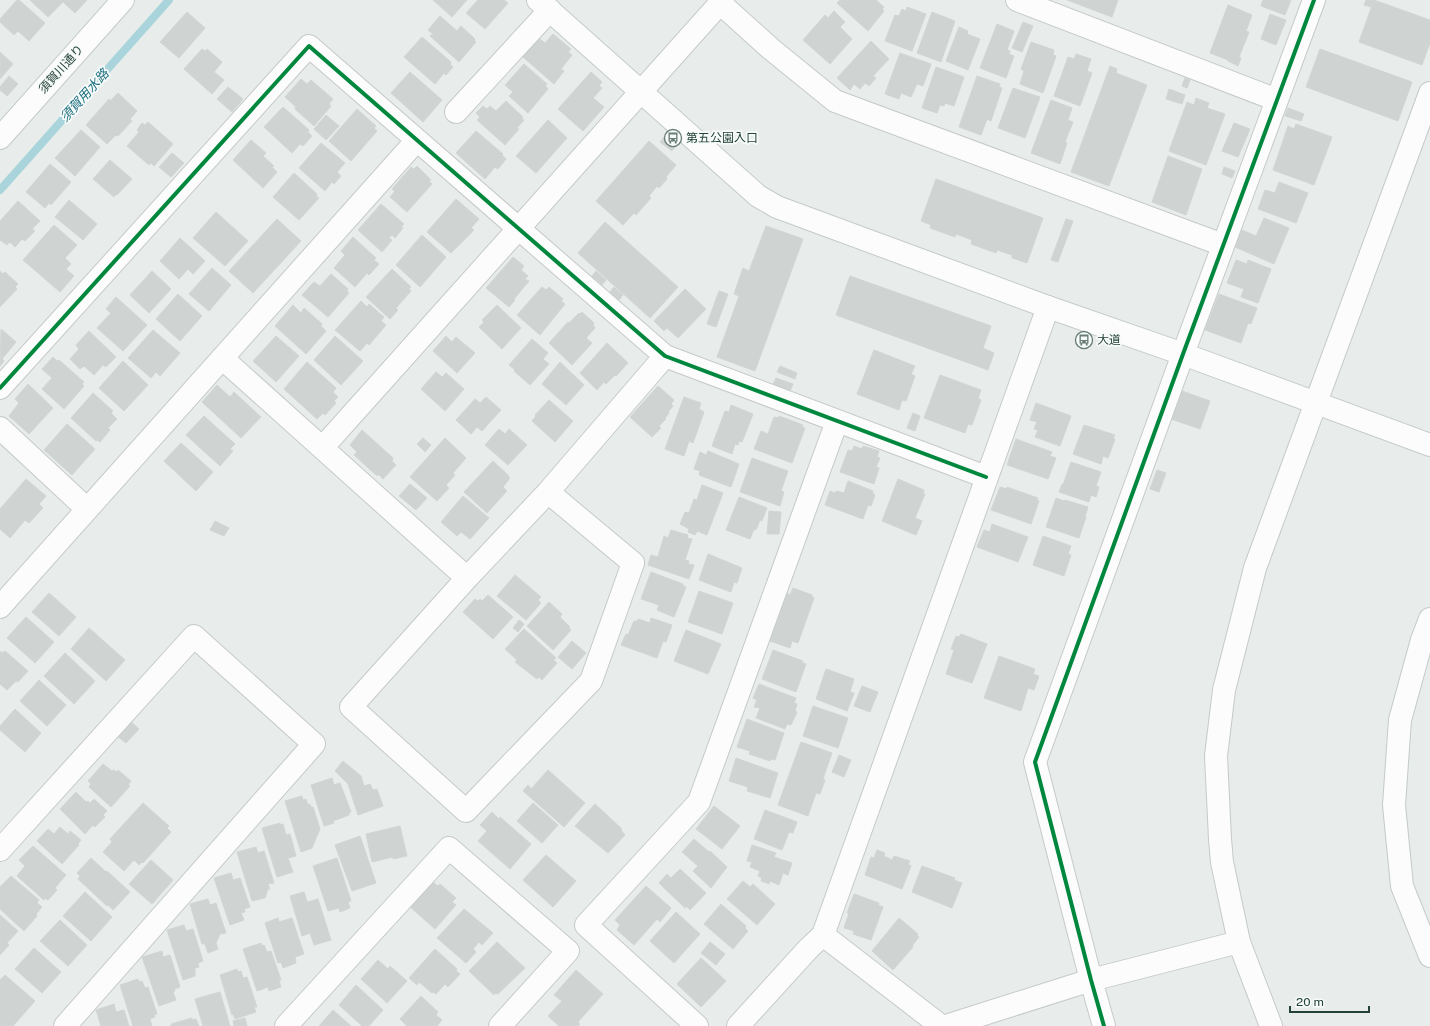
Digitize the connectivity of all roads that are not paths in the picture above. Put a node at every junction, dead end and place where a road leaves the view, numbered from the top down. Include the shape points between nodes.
1 (123, 0) edge
2 (1017, 0) edge
3 (1314, 0) edge
4 (721, 2) edge
5 (544, 5) edge
6 (641, 90) junction
7 (1430, 92) edge
8 (1277, 100) junction
9 (456, 112) dead end
10 (0, 138) edge
11 (417, 140) junction
12 (518, 228) junction
13 (1223, 245) junction
14 (1048, 307) junction
15 (1183, 354) junction
16 (665, 356) junction
17 (222, 358) junction
18 (0, 388) edge
19 (1315, 402) junction
20 (837, 421) junction
21 (0, 428) edge
22 (1430, 445) edge
23 (323, 447) junction
24 (986, 477) junction
25 (548, 492) junction
26 (87, 509) junction
27 (467, 578) junction
28 (0, 607) edge
29 (1430, 619) edge
30 (0, 850) edge
31 (823, 935) junction
32 (1239, 942) junction
33 (1430, 956) edge
34 (1091, 980) junction
35 (64, 1026) edge
36 (286, 1026) edge
37 (500, 1026) edge
38 (697, 1026) edge
39 (738, 1026) edge
40 (940, 1026) edge
41 (946, 1026) edge
42 (1104, 1026) edge
43 (1271, 1026) edge

1 - 10 street, 須賀川通り
2 - 8 street
3 - 8 street
4 - 6 street
4 - 13 street via 770,49 835,101
5 - 6 street
5 - 9 street
6 - 12 street
6 - 14 street via 758,196 777,207
7 - 19 street
8 - 13 street
11 - 12 street
11 - 17 street
11 - 18 street via 309,46
12 - 16 street
12 - 23 street
13 - 15 street
14 - 15 street
14 - 24 street
15 - 19 street
15 - 34 street via 1035,762
16 - 20 street
16 - 25 street
17 - 23 street
17 - 26 street
19 - 22 street
19 - 32 street via 1255,568 1224,690 1216,756 1220,839
20 - 24 street
20 - 38 street via 700,802 586,925
21 - 26 street
23 - 27 street
24 - 31 street
25 - 27 street
25 - 27 street via 632,563 591,681 466,811 351,707
26 - 28 street
29 - 33 street via 1400,720 1394,805 1402,886
30 - 35 street via 194,636 314,744
31 - 39 street
31 - 40 street
32 - 34 street
32 - 43 street
34 - 41 street
34 - 42 street
36 - 37 street via 449,848 568,951

